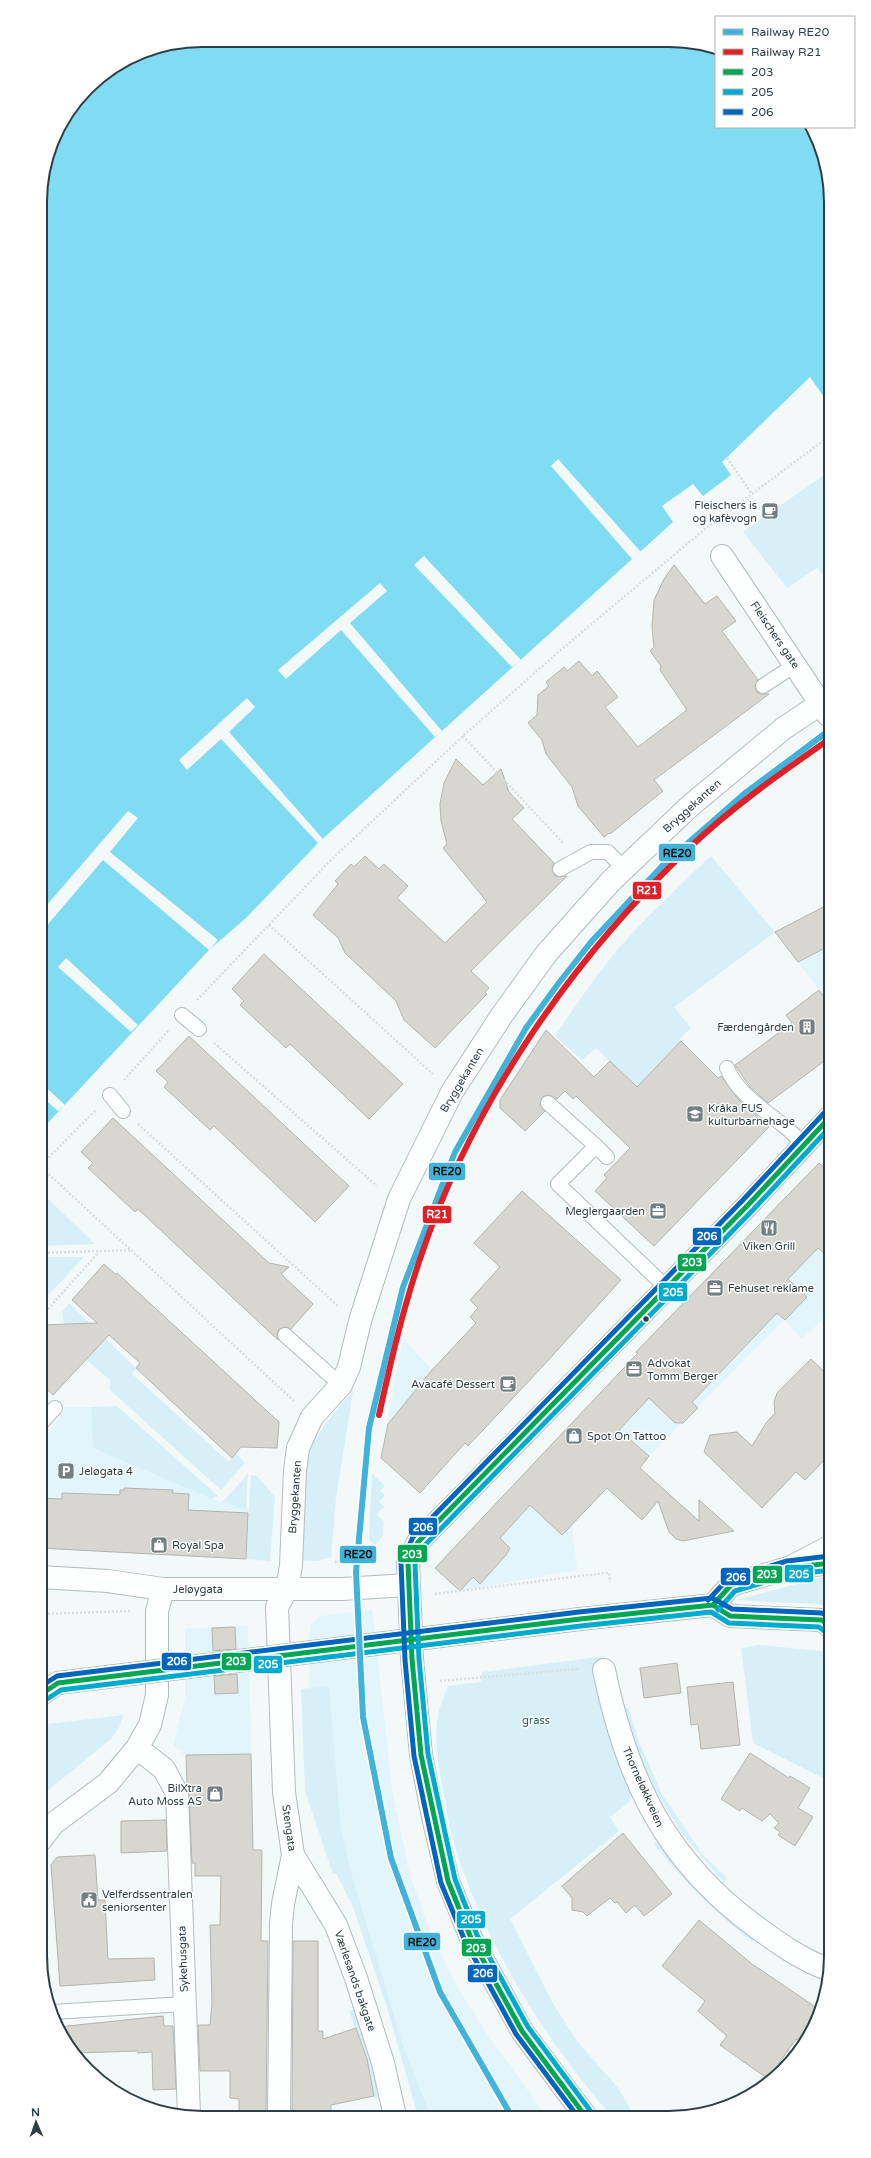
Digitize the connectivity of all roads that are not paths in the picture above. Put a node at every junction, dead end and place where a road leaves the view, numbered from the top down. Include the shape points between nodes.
1 (722, 556) dead end
2 (795, 665) junction
3 (763, 686) dead end
4 (824, 701) edge
5 (824, 707) edge
6 (560, 869) dead end
7 (624, 869) junction
8 (182, 1015) road end
9 (204, 1034) road end
10 (727, 1068) dead end
11 (110, 1095) road end
12 (548, 1102) dead end
13 (128, 1115) road end
14 (824, 1124) edge
15 (804, 1145) junction
16 (596, 1146) junction
17 (607, 1157) dead end
18 (667, 1288) junction
19 (285, 1335) dead end
20 (341, 1385) junction
21 (55, 1408) dead end
22 (47, 1417) edge
23 (824, 1550) edge
24 (824, 1564) edge
25 (788, 1568) junction
26 (47, 1577) edge
27 (408, 1585) junction
28 (163, 1589) junction
29 (287, 1589) junction
30 (713, 1605) junction
31 (824, 1621) edge
32 (604, 1670) road end
33 (49, 1679) edge
34 (137, 1748) junction
35 (47, 1823) edge
36 (294, 1855) junction
37 (824, 1967) edge
38 (185, 2004) junction
39 (58, 2012) edge
40 (189, 2111) edge
41 (278, 2111) edge
42 (394, 2111) edge
43 (581, 2111) edge

1 - 2 main road, Fleischers gate
2 - 3 lane
2 - 4 main road, Fleischers gate
5 - 7 main road, Bryggekanten via 784,728 691,806
6 - 7 lane via 591,852 608,852
7 - 20 main road, Bryggekanten via 546,954 502,1015 452,1092 400,1199 360,1321 349,1367
8 - 9 lane
10 - 15 lane via 733,1081 759,1108
11 - 13 lane
12 - 16 lane
14 - 15 main road
15 - 18 main road
16 - 17 lane
16 - 18 lane via 558,1184
18 - 27 main road via 418,1542 408,1563
19 - 20 lane
20 - 29 main road, Bryggekanten via 312,1417 298,1448 291,1566
21 - 22 lane
23 - 25 main road
24 - 25 main road
25 - 30 main road via 731,1585
26 - 28 main road, Jeløygata via 108,1581
27 - 29 main road, Jeløygata via 356,1589
27 - 43 main road via 422,1755 432,1817 448,1881 471,1938 522,2031
28 - 29 main road, Jeløygata
28 - 34 main road via 157,1611 157,1695 150,1725
29 - 36 main road, Stengata via 277,1607 284,1792
30 - 31 main road via 730,1616
30 - 33 main road, bridge
32 - 37 main road, Thorneløkkveien via 629,1761 657,1822 680,1857 710,1889 744,1919 787,1949
34 - 35 main road via 108,1782
34 - 38 main road, Sykehusgata via 164,1769 177,1793
36 - 41 main road, Stengata via 281,1924
36 - 42 main road, Værlesands bakgate via 336,1925 383,2063
38 - 39 lane
38 - 40 main road, Sykehusgata

